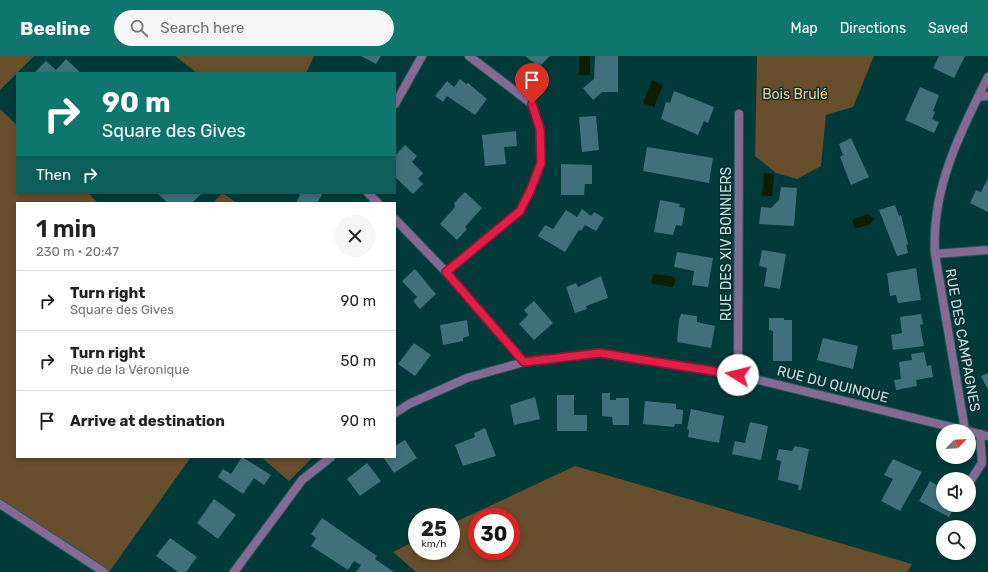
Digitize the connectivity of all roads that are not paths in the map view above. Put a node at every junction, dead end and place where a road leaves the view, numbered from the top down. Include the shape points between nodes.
1 (422, 56) edge
2 (469, 56) edge
3 (988, 77) edge
4 (988, 96) edge
5 (978, 97) junction
6 (396, 102) edge
7 (739, 114) dead end
8 (369, 194) edge
9 (377, 202) edge
10 (396, 220) edge
11 (988, 250) edge
12 (935, 254) junction
13 (446, 272) junction
14 (524, 362) junction
15 (738, 375) junction
16 (396, 412) edge
17 (940, 424) edge
18 (964, 424) edge
19 (984, 435) edge
20 (330, 458) edge
21 (976, 472) edge
22 (0, 504) edge
23 (104, 572) edge
24 (234, 572) edge

1 - 6 street
2 - 13 street via 532,104 540,129 541,163 520,211
3 - 5 street, RUE DES CAMPAGNES
4 - 5 street
5 - 12 street, RUE DES CAMPAGNES via 950,159 938,198
7 - 15 street, RUE DES XIV BONNIERS
8 - 9 street
10 - 13 street
11 - 12 street, RUE DES CAMPAGNES
12 - 18 street, RUE DES CAMPAGNES
13 - 14 street
14 - 15 street, RUE DU QUINQUE via 600,353
14 - 16 street, RUE DU QUINQUE via 467,378 408,404
15 - 17 street, RUE DU QUINQUE
19 - 21 street via 982,463
20 - 24 street via 302,480
22 - 23 street

